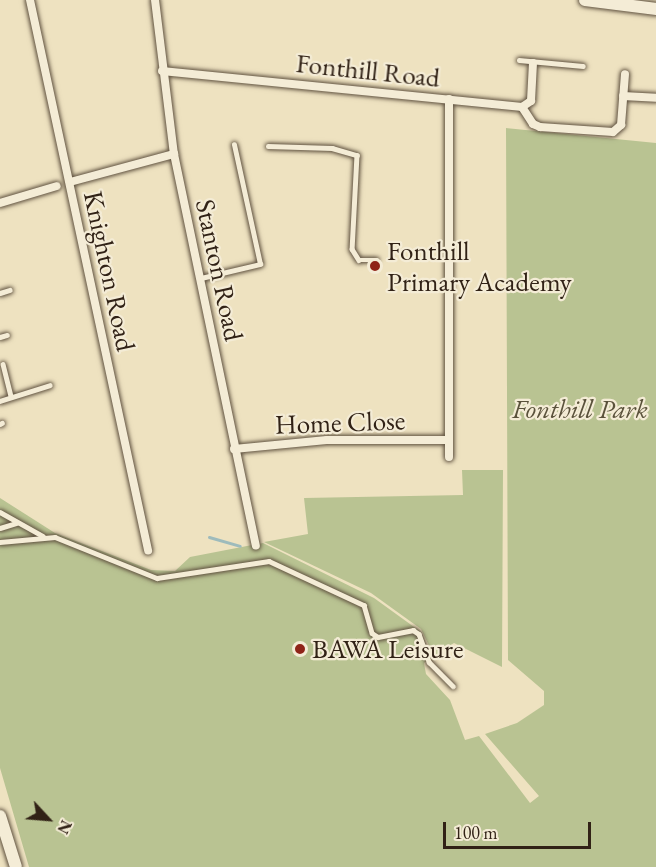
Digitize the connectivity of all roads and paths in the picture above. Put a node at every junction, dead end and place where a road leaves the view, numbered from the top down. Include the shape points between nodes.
1 (30, 0) edge
2 (155, 0) edge
3 (585, 0) edge
4 (656, 9) edge
5 (519, 60) dead end
6 (533, 63) junction
7 (583, 66) dead end
8 (162, 71) junction
9 (625, 74) dead end
10 (623, 96) junction
11 (656, 98) edge
12 (449, 99) junction
13 (522, 107) junction
14 (234, 145) dead end
15 (268, 146) dead end
16 (174, 154) junction
17 (70, 182) junction
18 (57, 186) dead end
19 (0, 203) edge
20 (377, 260) dead end
21 (201, 278) junction
22 (10, 290) dead end
23 (0, 293) edge
24 (7, 335) dead end
25 (0, 337) edge
26 (3, 364) dead end
27 (50, 386) dead end
28 (11, 396) junction
29 (0, 401) edge
30 (449, 440) junction
31 (234, 449) junction
32 (449, 457) dead end
33 (0, 512) edge
34 (16, 523) junction
35 (0, 528) edge
36 (44, 536) junction
37 (0, 542) edge
38 (256, 546) dead end
39 (148, 550) dead end
40 (453, 686) dead end
41 (0, 816) edge
42 (16, 867) edge

1 - 17 street, Knighton Road
2 - 8 street, Stanton Road
3 - 4 street
5 - 6 lane
6 - 7 lane
6 - 13 street via 531,101
8 - 12 street, Fonthill Road
8 - 16 street, Stanton Road
9 - 10 street
10 - 11 street
10 - 13 street via 621,125 613,132 540,127 533,124
12 - 13 street, Fonthill Road
12 - 30 street
14 - 21 lane via 260,264
15 - 20 lane via 354,153 358,160 352,249 359,260
16 - 17 street
16 - 21 street, Stanton Road
17 - 39 street, Knighton Road
18 - 19 street
21 - 31 street, Stanton Road
22 - 23 lane
24 - 25 lane
26 - 28 lane
27 - 28 lane
28 - 29 lane
30 - 31 street, Home Close via 327,440
30 - 32 street
31 - 38 street, Stanton Road
33 - 34 lane
34 - 35 lane
34 - 36 lane
36 - 37 lane
36 - 40 lane via 157,578 269,561 364,605 372,633 378,637 413,630 419,634 429,662
41 - 42 street

